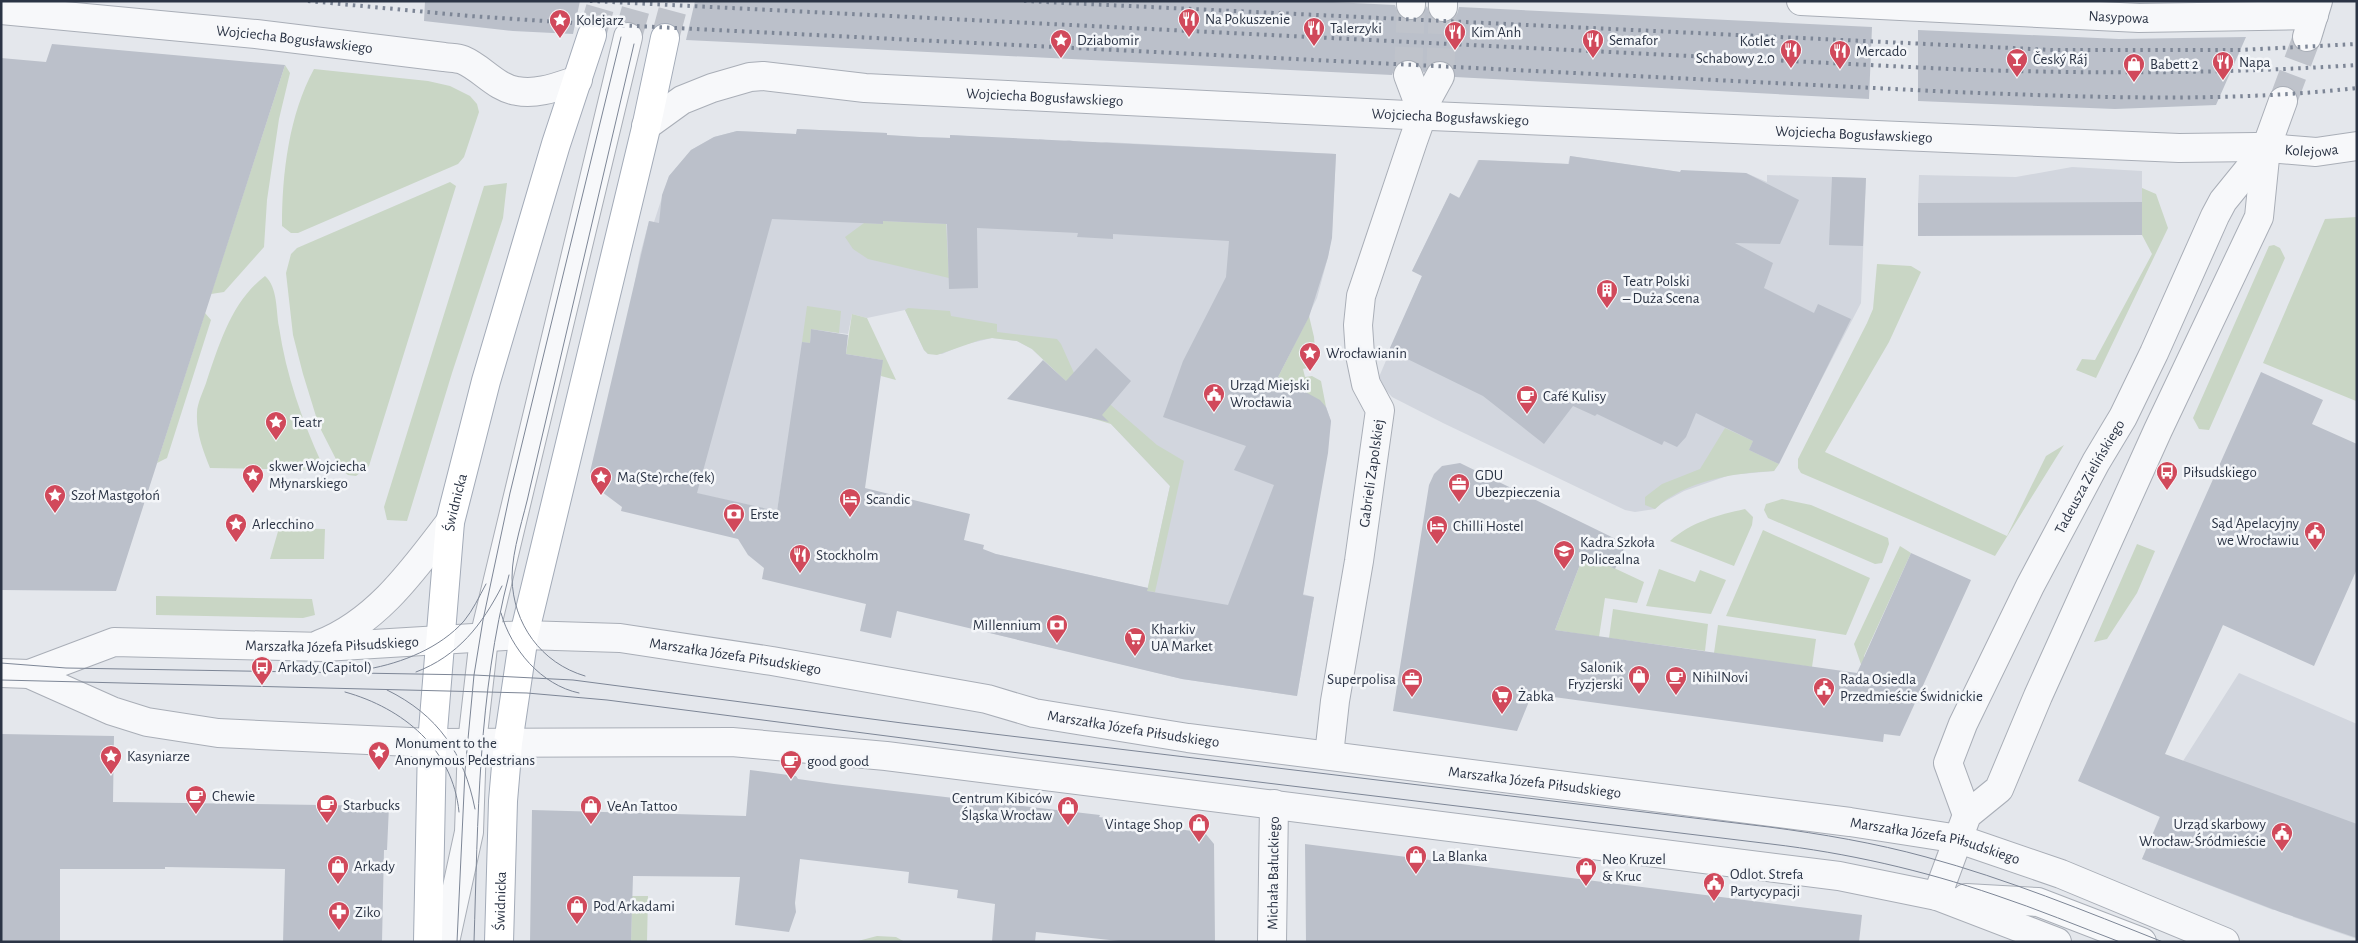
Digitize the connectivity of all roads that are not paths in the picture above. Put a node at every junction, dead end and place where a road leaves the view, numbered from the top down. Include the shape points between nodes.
1 (1801, 1) edge
2 (1, 10) edge
3 (2313, 18) edge
4 (592, 35) tunnel mouth
5 (628, 37) tunnel mouth
6 (665, 38) tunnel mouth
7 (1408, 75) tunnel mouth
8 (1440, 76) tunnel mouth
9 (578, 80) junction
10 (2283, 100) tunnel mouth
11 (1423, 115) junction
12 (646, 126) junction
13 (2357, 146) edge
14 (2266, 148) junction
15 (2143, 375) junction
16 (2118, 521) junction
17 (450, 522) junction
18 (524, 635) junction
19 (484, 638) junction
20 (441, 641) junction
21 (312, 647) junction
22 (1, 673) edge
23 (29, 674) junction
24 (432, 743) junction
25 (472, 743) junction
26 (508, 743) junction
27 (1329, 755) junction
28 (1274, 804) junction
29 (1963, 827) junction
30 (1937, 896) junction
31 (428, 942) edge
32 (445, 942) edge
33 (498, 942) edge
34 (1272, 942) edge
35 (2057, 942) edge
36 (2142, 942) edge
37 (2225, 942) edge

1 - 3 street, Nasypowa via 2139,18
2 - 9 street, Wojciecha Bogusławskiego via 256,34 444,57 463,60 515,91 548,89
4 - 9 main road, Świdnicka
5 - 19 street
6 - 12 main road, Świdnicka
7 - 11 street
8 - 11 street, Gabrieli Zapolskiej
9 - 17 main road, Świdnicka via 486,381
10 - 14 street, Tadeusza Zielińskiego
11 - 12 street, Wojciecha Bogusławskiego via 865,88 763,76 744,78 682,100
11 - 14 street, Wojciecha Bogusławskiego via 2159,148
11 - 27 street, Gabrieli Zapolskiej via 1361,296 1360,354 1366,384 1380,410
12 - 18 main road, Świdnicka
13 - 14 street, Kolejowa via 2316,152
14 - 15 street, Tadeusza Zielińskiego via 2223,201
14 - 16 street, Tadeusza Zielińskiego via 2259,217
15 - 16 street
15 - 29 street, Tadeusza Zielińskiego via 2030,586 1955,742 1948,763
16 - 29 street, Tadeusza Zielińskiego via 1999,788
17 - 20 main road, Świdnicka
17 - 21 street via 369,616
18 - 19 street, Marszałka Józefa Piłsudskiego
18 - 26 main road, Świdnicka
18 - 27 street, Marszałka Józefa Piłsudskiego via 652,642 987,699 1034,713 1188,738
19 - 20 street, Marszałka Józefa Piłsudskiego
19 - 25 street
20 - 21 street, Marszałka Józefa Piłsudskiego
20 - 24 main road, Świdnicka
21 - 23 street, Marszałka Józefa Piłsudskiego via 114,642
22 - 23 street, Marszałka Józefa Piłsudskiego
23 - 24 street, Marszałka Józefa Piłsudskiego via 112,711 160,726 218,733
24 - 25 street, Marszałka Józefa Piłsudskiego
24 - 31 main road, Świdnicka
25 - 26 street, Marszałka Józefa Piłsudskiego
25 - 32 street via 469,832
26 - 28 street, Marszałka Józefa Piłsudskiego via 750,743 896,757
26 - 33 main road, Świdnicka
27 - 29 street, Marszałka Józefa Piłsudskiego via 1850,822
28 - 30 street, Marszałka Józefa Piłsudskiego via 1840,876
28 - 34 street, Michała Bałuckiego
29 - 30 street, Tadeusza Zielińskiego
29 - 37 street, Marszałka Józefa Piłsudskiego via 2061,874
30 - 35 street, Marszałka Józefa Piłsudskiego
30 - 36 street via 2038,902

